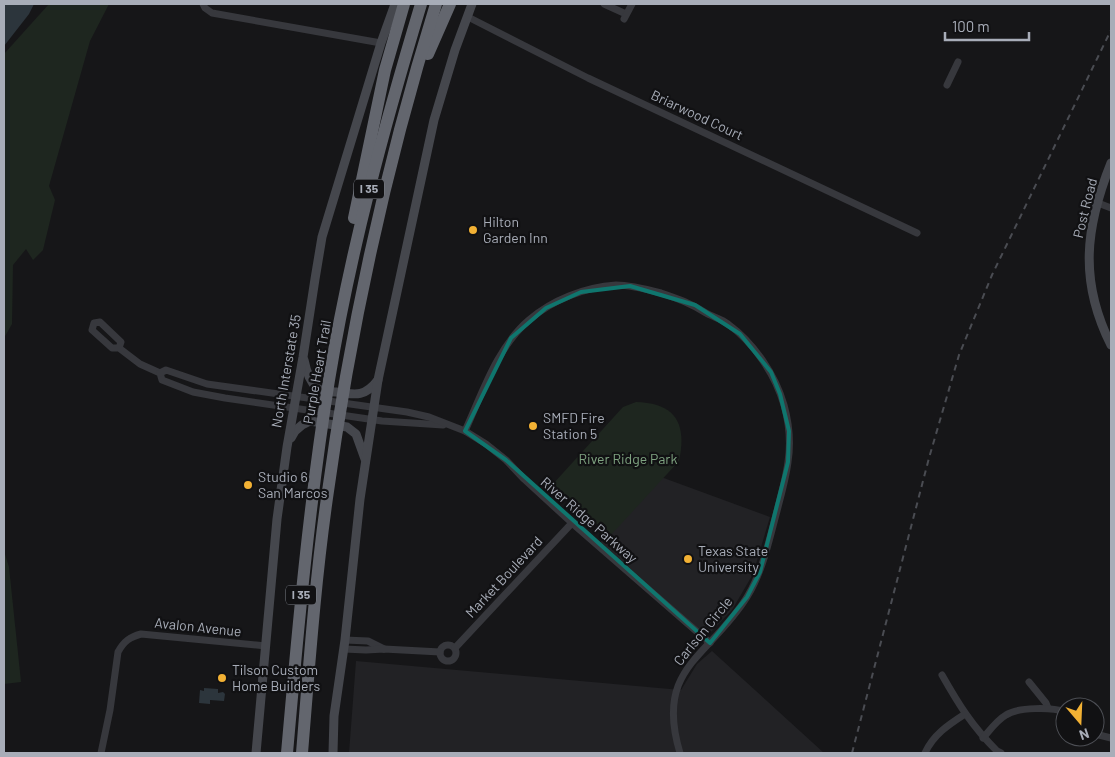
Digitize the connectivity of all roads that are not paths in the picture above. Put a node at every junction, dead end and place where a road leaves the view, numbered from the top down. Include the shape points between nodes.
1 (395, 4) edge
2 (404, 4) edge
3 (421, 4) edge
4 (436, 4) edge
5 (450, 4) edge
6 (472, 4) edge
7 (604, 4) edge
8 (632, 4) edge
9 (204, 6) edge
10 (468, 17) junction
11 (381, 43) junction
12 (958, 62) dead end
13 (947, 85) dead end
14 (405, 112) junction
15 (1111, 163) edge
16 (1098, 203) junction
17 (1111, 208) edge
18 (917, 233) dead end
19 (1111, 345) edge
20 (119, 348) dead end
21 (303, 357) junction
22 (160, 373) junction
23 (330, 378) junction
24 (378, 380) junction
25 (296, 397) junction
26 (294, 408) junction
27 (374, 408) junction
28 (372, 419) junction
29 (447, 425) junction
30 (465, 431) junction
31 (287, 447) junction
32 (366, 462) junction
33 (572, 522) junction
34 (710, 642) junction
35 (345, 644) junction
36 (266, 646) junction
37 (455, 648) junction
38 (440, 652) junction
39 (942, 675) dead end
40 (1029, 682) dead end
41 (1048, 708) junction
42 (1055, 710) edge
43 (965, 714) junction
44 (983, 738) junction
45 (101, 753) edge
46 (256, 753) edge
47 (286, 753) edge
48 (302, 753) edge
49 (333, 753) edge
50 (680, 753) edge
51 (925, 753) edge
52 (1001, 753) edge

1 - 11 main road, North Interstate 35
2 - 23 highway via 385,70 362,179 338,307
3 - 23 highway, Purple Heart Trail / I 35 via 372,177
4 - 14 highway, Purple Heart Trail / I 35
5 - 14 highway
6 - 10 main road
7 - 8 street via 625,17
9 - 11 street via 212,13
10 - 18 street, Briarwood Court via 588,78
10 - 24 main road via 434,120
11 - 21 main road, North Interstate 35 via 322,238
12 - 13 street
14 - 48 highway, Purple Heart Trail / I 35 via 369,255 335,441 320,551
15 - 16 main road, Post Road
16 - 17 street
16 - 19 main road, Post Road via 1088,255 1090,285
20 - 22 street, River Ridge Parkway via 140,364
21 - 24 main road via 308,376 323,391 356,395 372,388
21 - 25 main road, North Interstate 35
22 - 25 street, River Ridge Parkway via 166,370 207,384
22 - 26 street, River Ridge Parkway via 162,380 193,392
23 - 47 highway, Purple Heart Trail / I 35 via 307,539
24 - 27 main road
25 - 26 main road, North Interstate 35
25 - 27 street, River Ridge Parkway
26 - 28 street, River Ridge Parkway
26 - 31 main road, North Interstate 35
27 - 28 main road
27 - 29 street, River Ridge Parkway via 429,417
28 - 29 street, River Ridge Parkway
28 - 32 main road
29 - 30 street, River Ridge Parkway
30 - 33 street, River Ridge Parkway via 506,460
30 - 34 street, Carlson Circle via 499,357 512,338 529,320 571,296 617,285 639,288 695,305 728,323 771,372 785,406 789,431 788,462 760,572 747,597
31 - 32 main road via 295,431 310,421 347,426 356,434
31 - 36 main road, North Interstate 35
32 - 35 main road
33 - 34 street, River Ridge Parkway
33 - 37 street, Market Boulevard
34 - 50 street, Carlson Circle via 686,670 675,693 672,715
35 - 38 street, Market Boulevard via 366,650
35 - 49 main road via 334,716
36 - 45 street, Avalon Avenue via 141,634 128,638 118,652
36 - 46 main road, North Interstate 35
37 - 38 street, Market Boulevard via 446,645
37 - 38 street, Market Boulevard via 455,657 449,661 443,659
39 - 43 street
40 - 41 street
41 - 42 street
41 - 44 street via 1008,713
43 - 44 street
43 - 51 street via 934,738
44 - 52 street

